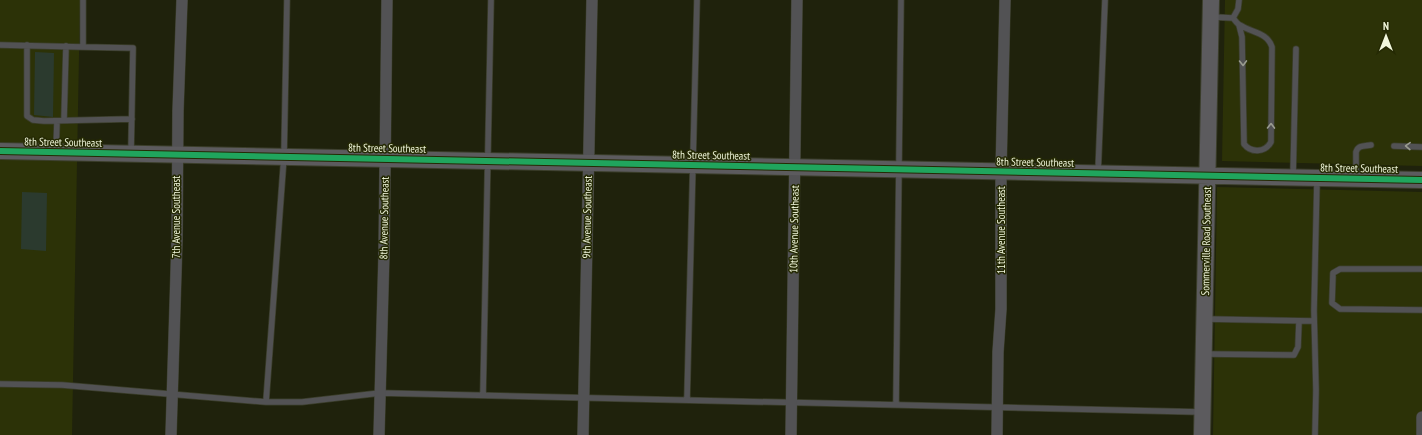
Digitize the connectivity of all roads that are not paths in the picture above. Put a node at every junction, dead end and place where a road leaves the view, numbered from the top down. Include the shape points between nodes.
1 (83, 0) edge
2 (182, 0) edge
3 (287, 0) edge
4 (387, 0) edge
5 (491, 0) edge
6 (592, 0) edge
7 (697, 0) edge
8 (797, 0) edge
9 (901, 0) edge
10 (1005, 0) edge
11 (1104, 0) edge
12 (1211, 0) edge
13 (1239, 0) edge
14 (1210, 17) junction
15 (1233, 18) junction
16 (1239, 25) junction
17 (0, 45) edge
18 (27, 45) junction
19 (66, 46) junction
20 (83, 47) junction
21 (1296, 49) dead end
22 (64, 120) junction
23 (132, 120) junction
24 (57, 121) junction
25 (1371, 145) dead end
26 (1394, 146) dead end
27 (1422, 147) edge
28 (0, 151) edge
29 (56, 152) junction
30 (131, 153) junction
31 (177, 154) junction
32 (284, 156) junction
33 (385, 158) junction
34 (488, 160) junction
35 (588, 163) junction
36 (693, 165) junction
37 (794, 167) junction
38 (899, 168) junction
39 (1001, 171) junction
40 (1098, 173) junction
41 (1207, 175) junction
42 (1293, 177) junction
43 (1317, 178) junction
44 (1356, 178) junction
45 (1422, 180) edge
46 (1422, 270) edge
47 (1422, 310) edge
48 (1205, 319) junction
49 (1299, 321) junction
50 (1314, 321) junction
51 (1204, 354) junction
52 (0, 384) edge
53 (380, 393) junction
54 (172, 394) junction
55 (483, 396) junction
56 (584, 398) junction
57 (687, 400) junction
58 (266, 402) junction
59 (792, 402) junction
60 (896, 405) junction
61 (997, 407) junction
62 (1203, 412) junction
63 (1422, 417) edge
64 (171, 435) edge
65 (379, 435) edge
66 (583, 435) edge
67 (791, 435) edge
68 (997, 435) edge
69 (1202, 435) edge
70 (1315, 435) edge
71 (1422, 435) edge

1 - 20 lane
2 - 31 street, 7th Avenue Southeast
3 - 32 lane
4 - 33 street, 8th Avenue Southeast
5 - 34 lane
6 - 35 street, 9th Avenue Southeast
7 - 36 lane
8 - 37 street, 10th Avenue Southeast
9 - 38 lane
10 - 39 street, 11th Avenue Southeast
11 - 40 lane
12 - 14 street, Sommerville Road Southeast
13 - 15 lane
14 - 15 lane
14 - 41 street, Sommerville Road Southeast
15 - 16 lane
16 -> 16 lane via 1242,37 1244,144 1250,150 1262,150 1269,147 1271,142 1272,47 1270,41 1259,33
17 - 18 lane
18 - 19 lane
18 - 24 lane via 26,116 33,120
19 - 20 lane
19 - 22 lane
20 - 23 lane via 133,48
21 - 42 lane
22 - 23 lane
22 - 24 lane
23 - 30 lane
24 - 29 lane
25 - 44 lane via 1357,149
27 -> 26 lane
28 - 29 street, 8th Street Southeast
29 - 30 street, 8th Street Southeast
30 - 31 street, 8th Street Southeast
31 - 32 street, 8th Street Southeast
31 - 54 street, 7th Avenue Southeast
32 - 33 street, 8th Street Southeast
32 - 58 lane
33 - 34 street, 8th Street Southeast
33 - 53 street, 8th Avenue Southeast
34 - 35 street, 8th Street Southeast
34 - 55 lane
35 - 36 street, 8th Street Southeast
35 - 56 street, 9th Avenue Southeast
36 - 37 street, 8th Street Southeast
36 - 57 lane
37 - 38 street, 8th Street Southeast
37 - 59 street, 10th Avenue Southeast
38 - 39 street, 8th Street Southeast
38 - 60 lane
39 - 40 street, 8th Street Southeast
39 - 61 street, 11th Avenue Southeast via 1001,309
40 - 41 street, 8th Street Southeast
41 - 42 street, 8th Street Southeast
41 - 48 street, Sommerville Road Southeast
42 - 43 street, 8th Street Southeast
43 - 44 street, 8th Street Southeast
43 - 50 lane
44 - 45 street, 8th Street Southeast
46 - 47 lane via 1340,268 1332,273 1332,303 1340,309
48 - 49 lane
48 - 51 street, Sommerville Road Southeast
49 - 50 lane
49 - 51 lane via 1298,347 1294,354
50 - 70 lane
51 - 62 street, Sommerville Road Southeast
52 - 54 lane via 62,385
53 - 55 lane
53 - 58 lane via 302,402
53 - 65 street, 8th Avenue Southeast
54 - 58 lane
54 - 64 street, 7th Avenue Southeast
55 - 56 lane
56 - 57 lane
56 - 66 street, 9th Avenue Southeast
57 - 59 lane
59 - 60 lane
59 - 67 street, 10th Avenue Southeast
60 - 61 lane
61 - 62 lane
61 - 68 street, 11th Avenue Southeast
62 - 69 street, Sommerville Road Southeast
63 - 71 street

